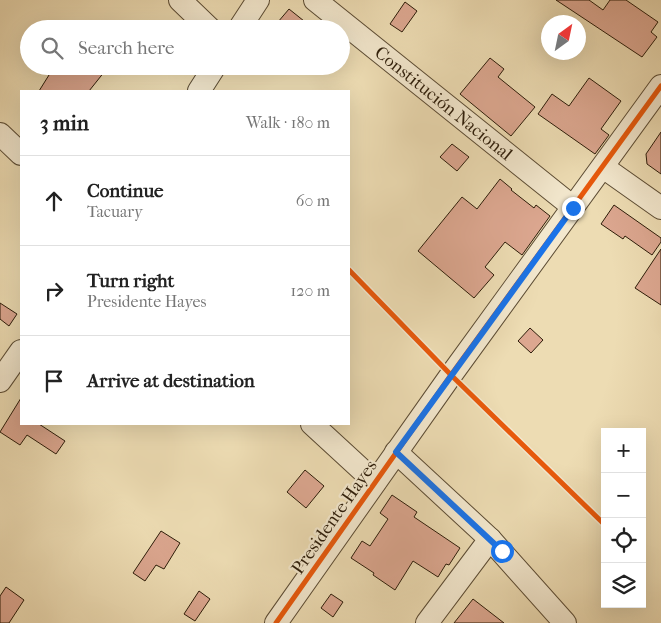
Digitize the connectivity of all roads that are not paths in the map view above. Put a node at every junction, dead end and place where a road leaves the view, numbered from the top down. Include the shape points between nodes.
1 (180, 0) edge
2 (258, 0) edge
3 (315, 0) edge
4 (201, 20) edge
5 (245, 20) edge
6 (340, 20) edge
7 (350, 28) edge
8 (210, 75) edge
9 (661, 86) edge
10 (201, 90) edge
11 (0, 134) edge
12 (20, 153) edge
13 (603, 167) junction
14 (573, 208) junction
15 (661, 208) edge
16 (20, 352) edge
17 (0, 381) edge
18 (313, 425) edge
19 (396, 452) junction
20 (375, 482) junction
21 (490, 538) junction
22 (276, 623) edge
23 (428, 623) edge
24 (565, 623) edge

1 - 4 street
2 - 5 street
3 - 6 street, Constitución Nacional
7 - 14 street, Constitución Nacional
8 - 10 street
9 - 13 street, Presidente Hayes
11 - 12 street
13 - 14 street, Presidente Hayes
13 - 15 street
14 - 19 street, Presidente Hayes
16 - 17 street
18 - 20 street
19 - 20 street, Presidente Hayes
19 - 21 street
20 - 22 street, Presidente Hayes
21 - 23 street
21 - 24 street

